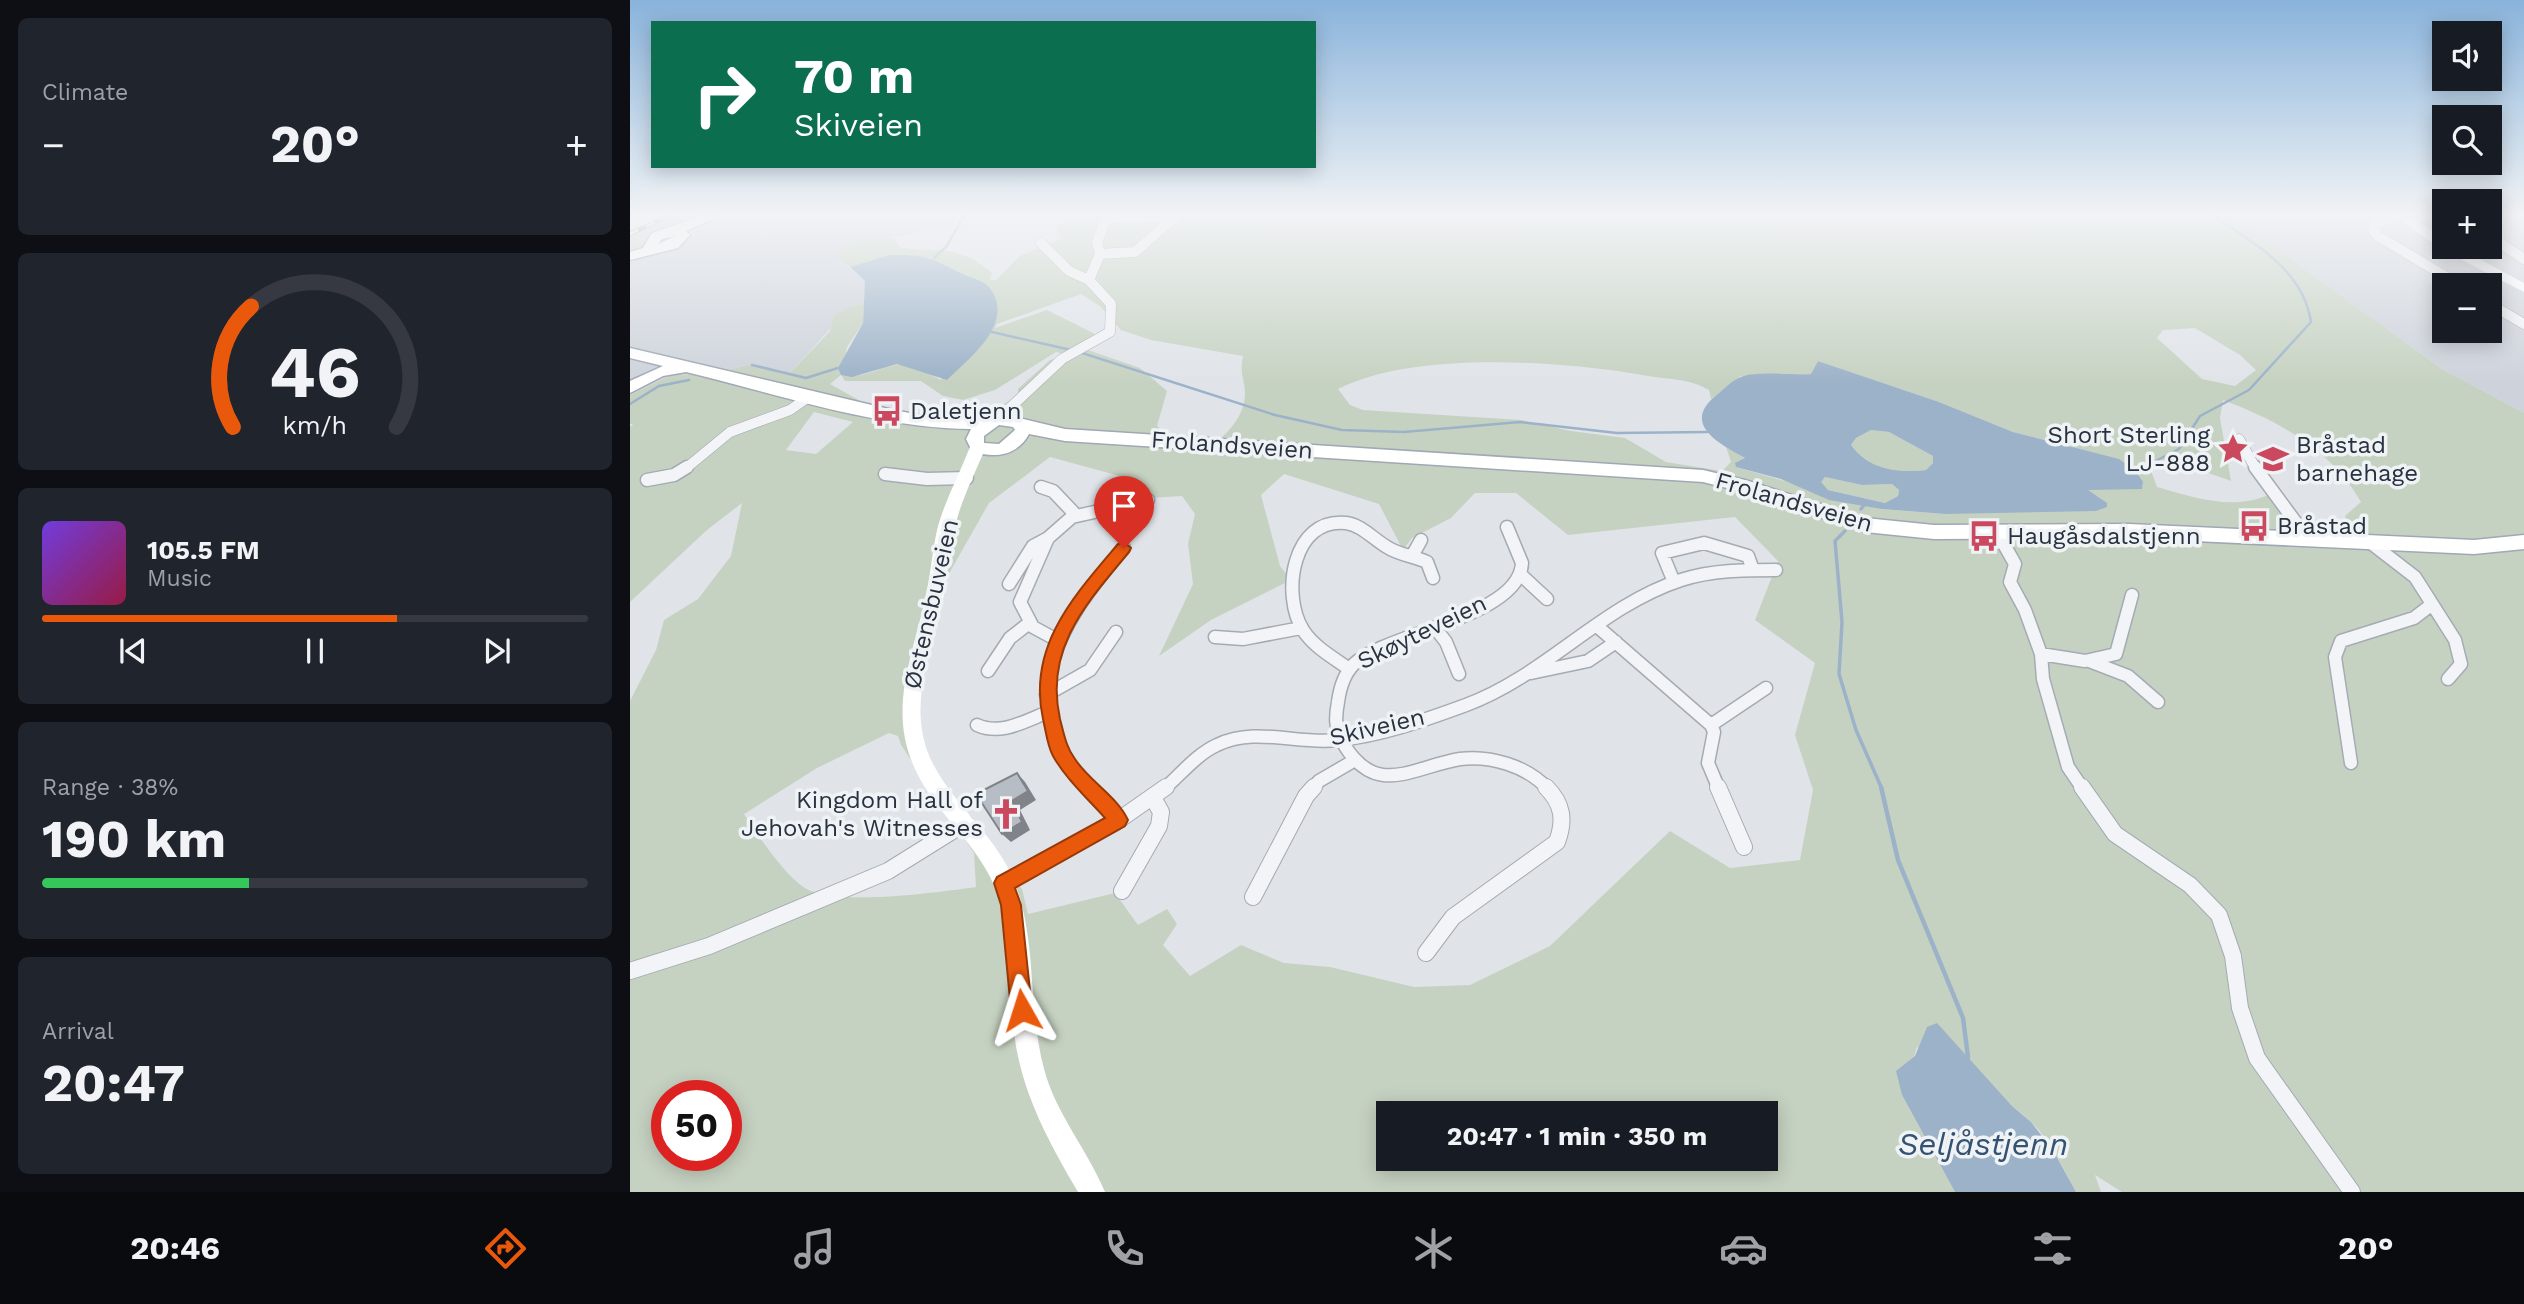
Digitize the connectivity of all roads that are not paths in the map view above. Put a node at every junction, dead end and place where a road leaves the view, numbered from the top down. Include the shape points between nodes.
1 (1070, 272) edge
2 (1093, 272) edge
3 (2494, 272) edge
4 (1089, 280) junction
5 (2524, 288) edge
6 (2502, 311) edge
7 (2524, 324) edge
8 (630, 353) edge
9 (630, 359) edge
10 (687, 368) junction
11 (630, 380) edge
12 (630, 388) edge
13 (1031, 390) junction
14 (810, 396) junction
15 (992, 422) junction
16 (932, 423) junction
17 (1021, 424) junction
18 (1065, 435) junction
19 (2239, 439) dead end
20 (976, 443) junction
21 (1014, 443) junction
22 (997, 450) junction
23 (885, 474) dead end
24 (967, 478) junction
25 (647, 480) dead end
26 (1041, 487) dead end
27 (1147, 500) dead end
28 (1072, 517) junction
29 (1507, 527) dead end
30 (1997, 532) junction
31 (1048, 538) junction
32 (2308, 539) junction
33 (1421, 540) dead end
34 (2524, 542) edge
35 (2371, 543) junction
36 (1124, 548) dead end
37 (1412, 556) junction
38 (1753, 569) junction
39 (1776, 569) dead end
40 (1520, 574) junction
41 (1433, 578) dead end
42 (1674, 582) junction
43 (1009, 584) dead end
44 (2132, 595) dead end
45 (1547, 599) dead end
46 (2431, 605) junction
47 (1028, 624) junction
48 (1598, 627) junction
49 (1301, 628) junction
50 (1436, 629) junction
51 (1116, 632) dead end
52 (1215, 636) dead end
53 (1057, 640) junction
54 (1616, 642) junction
55 (2041, 654) junction
56 (2085, 661) junction
57 (1348, 668) junction
58 (988, 671) dead end
59 (1459, 674) dead end
60 (1527, 674) junction
61 (2448, 679) dead end
62 (1766, 688) dead end
63 (1046, 695) junction
64 (2158, 702) dead end
65 (1048, 712) junction
66 (976, 725) dead end
67 (1711, 725) junction
68 (1340, 740) junction
69 (1354, 760) junction
70 (2351, 763) dead end
71 (1153, 798) junction
72 (1119, 820) junction
73 (965, 823) junction
74 (1744, 847) dead end
75 (1004, 883) junction
76 (1122, 891) dead end
77 (1253, 897) dead end
78 (1426, 953) dead end
79 (630, 971) edge
80 (1092, 1192) edge
81 (2352, 1192) edge

1 - 4 street
2 - 4 street
3 - 5 main road
4 - 13 street via 1111,304 1110,332 1062,359
6 - 7 street
8 - 10 main road
9 - 11 main road via 636,366
10 - 12 main road via 664,370
10 - 14 main road
13 - 15 street
13 - 17 street
14 - 16 main road
14 - 25 street via 795,410 728,433 674,477
15 - 16 main road
15 - 17 main road, Frolandsveien
15 - 20 main road
16 - 20 main road
17 - 18 main road, Frolandsveien
17 - 21 main road via 1021,435
18 - 21 main road, Frolandsveien
18 - 30 main road, Frolandsveien via 1703,476 1865,525
19 - 32 street
20 - 22 main road
20 - 24 main road, Østensbuveien
21 - 22 main road, Frolandsveien
22 - 24 main road, Østensbuveien
23 - 24 street
24 - 73 main road, Østensbuveien via 944,534 936,591 914,667 909,704 911,735 920,760
26 - 28 street via 1053,491 1073,512
27 - 28 street
28 - 31 street
29 - 40 street via 1523,565
30 - 32 main road, Frolandsveien via 2129,531
30 - 55 street via 2015,564 2010,582
31 - 43 street via 1033,546
31 - 47 street via 1020,602
32 - 35 main road, Frolandsveien
33 - 37 street
34 - 35 main road, Frolandsveien via 2474,547
35 - 46 street via 2415,577
36 - 53 street via 1085,594
37 - 41 street via 1427,562
37 - 49 street via 1389,549 1367,530 1350,524 1320,528 1301,547 1294,563 1292,598
38 - 39 street, Skiveien
38 - 42 street, Skiveien
38 - 42 street via 1748,556 1700,543 1662,553
40 - 45 street
40 - 50 street, Skøyteveien via 1474,612
42 - 48 street, Skiveien via 1633,602
44 - 56 street via 2116,654
46 - 61 street via 2455,640 2461,664
46 - 70 street via 2414,618 2341,641 2334,657
47 - 53 street via 1037,634
47 - 58 street via 1010,638
48 - 54 street
48 - 60 street, Skiveien
49 - 52 street via 1243,639
49 - 57 street
50 - 57 street, Skøyteveien via 1383,647
50 - 59 street
51 - 63 street via 1090,670
53 - 63 street
54 - 60 street via 1596,659
54 - 67 street
55 - 56 street
55 - 81 street via 2043,679 2068,766 2115,834 2190,885 2218,915 2233,956 2240,1008 2257,1058
56 - 64 street via 2128,676
57 - 68 street, Skøyteveien via 1334,723
60 - 68 street, Skiveien via 1470,704
62 - 67 street
63 - 65 street
65 - 66 street via 1002,729
65 - 72 street via 1058,749 1070,768
67 - 74 street via 1714,732 1708,763
68 - 69 street
68 - 71 street, Skiveien via 1242,737 1217,745
69 - 77 street via 1319,781 1306,796
69 - 78 street via 1384,777 1475,758 1497,762 1543,784 1560,803 1564,822 1557,842 1452,917
71 - 72 street, Skiveien
71 - 76 street via 1161,812 1159,826
72 - 75 street, Skiveien
73 - 75 main road, Østensbuveien
73 - 79 street via 888,871 709,946
75 - 80 main road, Østensbuveien via 1011,905 1032,1070

